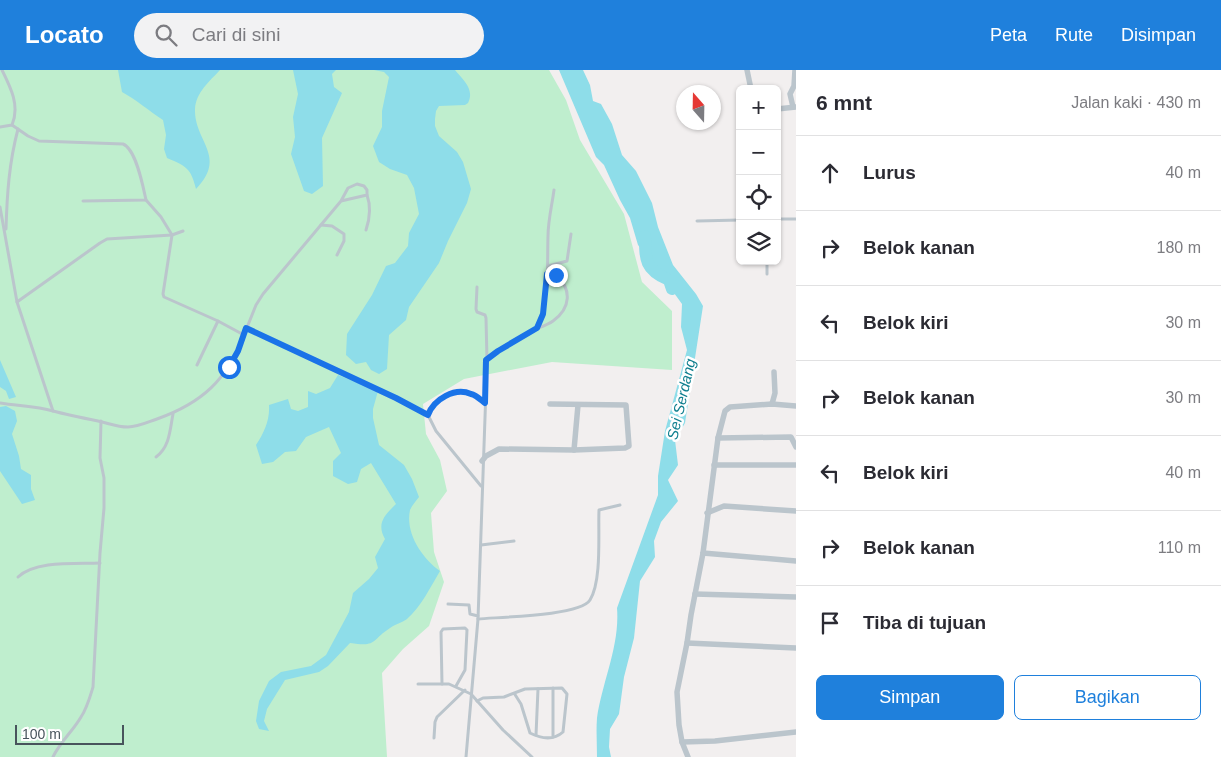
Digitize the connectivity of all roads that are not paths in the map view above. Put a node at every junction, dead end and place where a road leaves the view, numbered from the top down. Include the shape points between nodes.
1 (2, 70) edge
2 (747, 70) edge
3 (795, 70) edge
4 (749, 85) edge
5 (794, 107) edge
6 (781, 109) edge
7 (12, 125) junction
8 (0, 127) edge
9 (18, 129) junction
10 (554, 190) dead end
11 (366, 195) junction
12 (83, 200) dead end
13 (146, 200) junction
14 (341, 201) junction
15 (0, 207) edge
16 (781, 219) edge
17 (796, 219) edge
18 (736, 220) edge
19 (697, 221) dead end
20 (320, 225) junction
21 (366, 230) dead end
22 (182, 231) dead end
23 (571, 234) dead end
24 (172, 235) junction
25 (6, 237) junction
26 (337, 254) dead end
27 (767, 265) edge
28 (548, 266) junction
29 (547, 274) junction
30 (767, 274) dead end
31 (477, 287) dead end
32 (17, 302) junction
33 (218, 321) junction
34 (246, 328) junction
35 (537, 328) junction
36 (244, 335) junction
37 (486, 360) junction
38 (197, 365) dead end
39 (774, 372) dead end
40 (485, 403) junction
41 (0, 404) edge
42 (550, 404) dead end
43 (772, 404) junction
44 (578, 405) junction
45 (796, 406) edge
46 (53, 411) junction
47 (174, 413) junction
48 (428, 415) junction
49 (101, 421) junction
50 (718, 438) junction
51 (796, 447) edge
52 (574, 450) junction
53 (156, 457) dead end
54 (482, 461) junction
55 (796, 464) edge
56 (714, 465) junction
57 (482, 486) junction
58 (620, 505) dead end
59 (796, 511) edge
60 (707, 513) junction
61 (514, 541) dead end
62 (481, 545) junction
63 (703, 553) junction
64 (796, 561) edge
65 (100, 563) junction
66 (18, 577) dead end
67 (695, 594) junction
68 (796, 597) edge
69 (448, 604) dead end
70 (478, 617) junction
71 (687, 643) junction
72 (796, 648) edge
73 (418, 684) dead end
74 (442, 684) junction
75 (456, 686) junction
76 (538, 688) junction
77 (553, 688) junction
78 (465, 690) junction
79 (514, 693) junction
80 (471, 694) junction
81 (478, 701) junction
82 (796, 732) edge
83 (536, 735) junction
84 (553, 737) junction
85 (434, 738) dead end
86 (682, 742) junction
87 (53, 757) edge
88 (466, 757) edge
89 (532, 757) edge
90 (688, 757) edge

1 - 7 lane via 15,103
2 - 4 street
3 - 5 street via 790,94
5 - 6 street
7 - 8 lane
7 - 9 lane
9 - 13 lane via 39,141 126,144 138,170
9 - 25 lane via 7,190
10 - 28 lane via 548,234
11 - 14 lane
11 - 14 lane via 364,186 357,184 348,188
11 - 21 lane via 369,203
12 - 13 lane
13 - 24 lane
14 - 20 lane
15 - 25 lane
16 - 17 lane
18 - 19 lane
20 - 26 lane via 332,226 344,234
20 - 34 lane via 270,284
22 - 24 lane
23 - 28 lane via 567,261
24 - 32 lane via 112,238 100,243
24 - 33 lane via 164,297
25 - 32 lane
27 - 30 lane
28 - 29 lane
29 - 35 lane via 543,314
29 - 35 lane via 562,280 567,302 555,320
31 - 37 lane via 476,309 486,318
32 - 46 lane
33 - 36 lane
33 - 38 lane
34 - 36 lane
34 - 48 lane
35 - 37 lane
36 - 47 lane via 229,367 212,388
37 - 40 lane
39 - 43 street
40 - 48 lane via 472,394 454,392 434,404
40 - 54 lane
41 - 46 lane
42 - 44 street
43 - 45 street
43 - 50 street via 726,409
44 - 52 street
44 - 52 street via 626,406 629,446
46 - 49 lane
47 - 49 lane via 130,427
47 - 53 lane via 166,446
48 - 57 lane via 436,431
49 - 65 lane via 104,496
50 - 51 street via 791,437
50 - 56 street
52 - 54 street via 499,449
54 - 57 lane
55 - 56 street
56 - 60 street
57 - 62 lane
58 - 70 lane via 599,510 597,579 586,604 551,614
59 - 60 street via 724,506
60 - 63 street
61 - 62 lane
62 - 70 lane
63 - 64 street
63 - 67 street
65 - 66 lane via 42,566 27,570
65 - 87 lane via 93,686 81,717
67 - 68 street
67 - 71 street
69 - 70 lane via 469,604 470,614
70 - 80 lane
71 - 72 street
71 - 86 street via 676,692
73 - 74 lane
74 - 75 lane
74 - 75 lane via 441,632 443,629 465,628 465,670
75 - 78 lane
76 - 77 lane
76 - 79 lane
76 - 83 lane
77 - 84 lane
77 - 84 lane via 562,688 567,694 563,732
78 - 80 lane
78 - 85 lane via 437,717
79 - 81 lane
79 - 83 lane via 521,704 527,728
80 - 81 lane
80 - 88 lane
81 - 89 lane
82 - 86 street
83 - 84 lane
86 - 90 street

